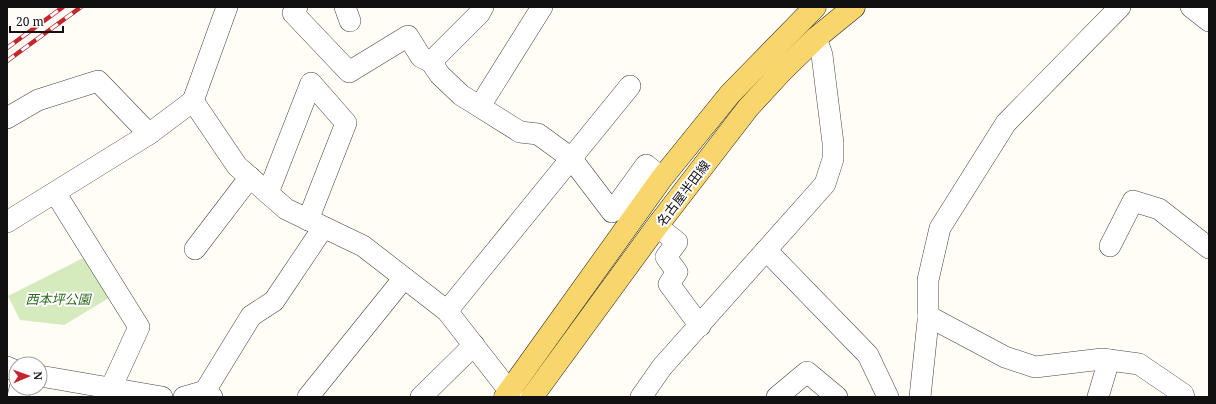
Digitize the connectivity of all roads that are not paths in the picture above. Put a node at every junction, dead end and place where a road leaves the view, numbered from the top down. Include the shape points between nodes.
1 (227, 7) edge
2 (296, 7) edge
3 (483, 7) edge
4 (542, 7) edge
5 (815, 7) edge
6 (854, 7) edge
7 (1120, 7) edge
8 (1191, 7) edge
9 (1209, 21) edge
10 (816, 38) junction
11 (431, 62) junction
12 (630, 86) dead end
13 (193, 101) junction
14 (480, 106) junction
15 (7, 118) edge
16 (149, 134) junction
17 (571, 158) junction
18 (250, 177) junction
19 (662, 178) junction
20 (268, 193) junction
21 (56, 194) junction
22 (7, 222) edge
23 (315, 224) junction
24 (657, 226) junction
25 (1110, 246) dead end
26 (1209, 248) edge
27 (195, 249) dead end
28 (766, 250) junction
29 (404, 278) junction
30 (447, 311) junction
31 (928, 316) junction
32 (700, 326) junction
33 (474, 344) junction
34 (1109, 360) junction
35 (48, 377) edge
36 (111, 388) junction
37 (209, 394) edge
38 (509, 395) edge
39 (162, 397) edge
40 (184, 397) edge
41 (308, 397) edge
42 (421, 397) edge
43 (532, 397) edge
44 (641, 397) edge
45 (777, 397) edge
46 (837, 397) edge
47 (888, 397) edge
48 (920, 397) edge
49 (1098, 397) edge
50 (1184, 397) edge

1 - 13 street
2 - 11 street via 293,13 349,72 408,36 421,57
3 - 11 street
4 - 14 street
5 - 19 main road, 名古屋半田線 via 730,94
6 - 10 main road, 名古屋半田線
7 - 31 street via 1006,123 940,228 928,280
8 - 9 street
10 - 24 main road, 名古屋半田線 via 748,108
10 - 28 street via 822,55 833,159 825,184
11 - 14 street via 440,75 461,95
12 - 17 street
13 - 16 street
13 - 18 street via 237,166
14 - 17 street via 520,132 538,134
15 - 16 street via 38,100 98,81
16 - 21 street
17 - 19 street via 612,212 646,165
17 - 30 street
18 - 20 street
18 - 27 street
19 - 38 main road, 名古屋半田線
20 - 23 street via 286,209
20 - 23 street via 311,83 346,123
21 - 22 street
21 - 36 street via 139,327
23 - 29 street via 363,246
23 - 37 street via 274,301 251,316
24 - 32 street via 677,242 666,257 677,272 669,284
24 - 43 main road, 名古屋半田線
25 - 26 street via 1133,201 1159,209
28 - 32 street
28 - 47 street via 868,355
29 - 30 street
29 - 41 street
30 - 33 street
31 - 34 street via 1005,357 1035,367
31 - 48 street
32 - 44 street via 662,367
33 - 38 street
33 - 42 street
34 - 49 street
34 - 50 street via 1139,364 1184,394
35 - 36 street
36 - 39 street
37 - 40 street
45 - 46 street via 807,372

